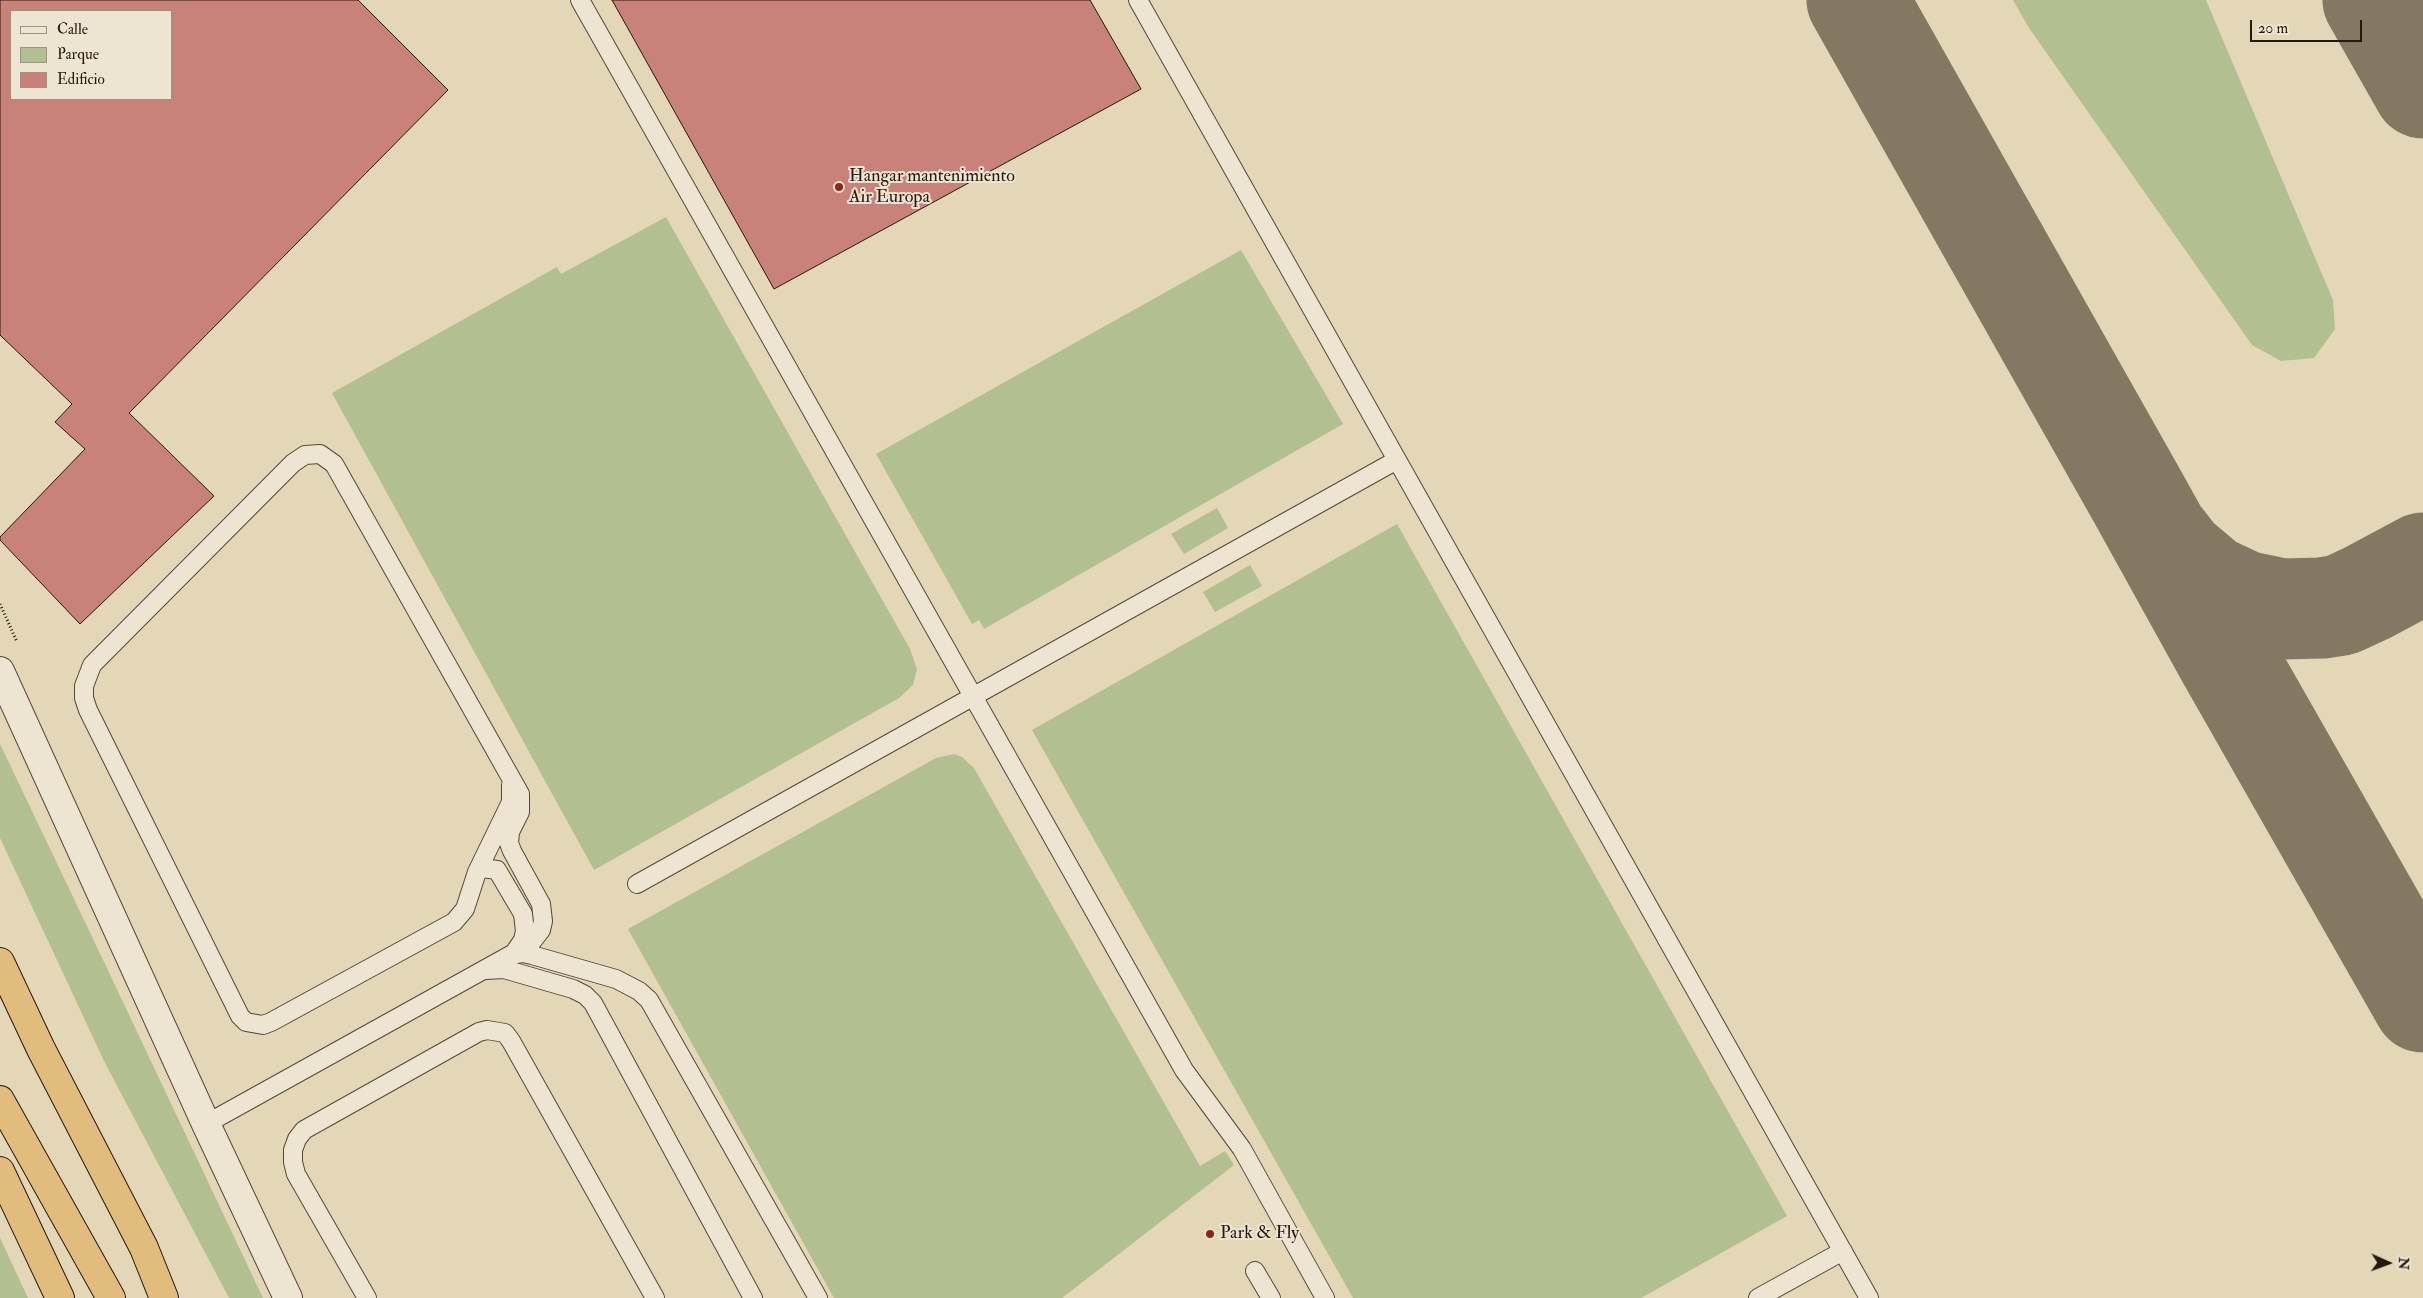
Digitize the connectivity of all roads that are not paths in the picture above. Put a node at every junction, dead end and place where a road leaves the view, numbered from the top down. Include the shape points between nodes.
1 (580, 0) edge
2 (1138, 0) edge
3 (1396, 460) junction
4 (0, 671) edge
5 (973, 696) junction
6 (509, 776) junction
7 (477, 872) junction
8 (637, 884) dead end
9 (512, 954) junction
10 (0, 962) edge
11 (483, 970) junction
12 (626, 983) junction
13 (598, 1013) junction
14 (0, 1100) edge
15 (206, 1124) junction
16 (0, 1171) edge
17 (144, 1248) junction
18 (1842, 1250) junction
19 (1255, 1271) dead end
20 (60, 1298) edge
21 (111, 1298) edge
22 (164, 1298) edge
23 (180, 1298) edge
24 (288, 1298) edge
25 (367, 1298) edge
26 (656, 1298) edge
27 (753, 1298) edge
28 (818, 1298) edge
29 (1271, 1298) edge
30 (1325, 1298) edge
31 (1758, 1298) edge
32 (1869, 1298) edge

1 - 5 lane
2 - 3 lane
3 - 5 lane
3 - 18 lane
4 - 15 street
5 - 8 lane
5 - 30 lane via 1184,1070 1242,1150
6 - 7 lane via 511,802
6 - 7 lane via 334,464 320,454 306,455 293,462 92,665 86,675 84,698 88,710 240,1016 246,1022 262,1025 271,1022 454,922 465,909
6 - 9 lane via 521,802 509,843 543,913 541,930 532,943
7 - 9 lane via 482,868 497,870 523,914 523,940
9 - 11 lane
9 - 12 lane via 532,955
10 - 17 highway via 41,1049
11 - 13 lane via 504,969 573,989 593,1003
11 - 15 lane
12 - 13 lane via 612,982 602,986 596,998
12 - 28 lane via 648,1000 656,1012
13 - 27 lane
14 - 21 highway
15 - 24 street
16 - 20 highway
17 - 22 highway
17 - 23 highway
18 - 31 lane
18 - 32 lane
19 - 29 lane
25 - 26 lane via 296,1174 293,1150 297,1139 304,1130 487,1030 505,1034 511,1041

